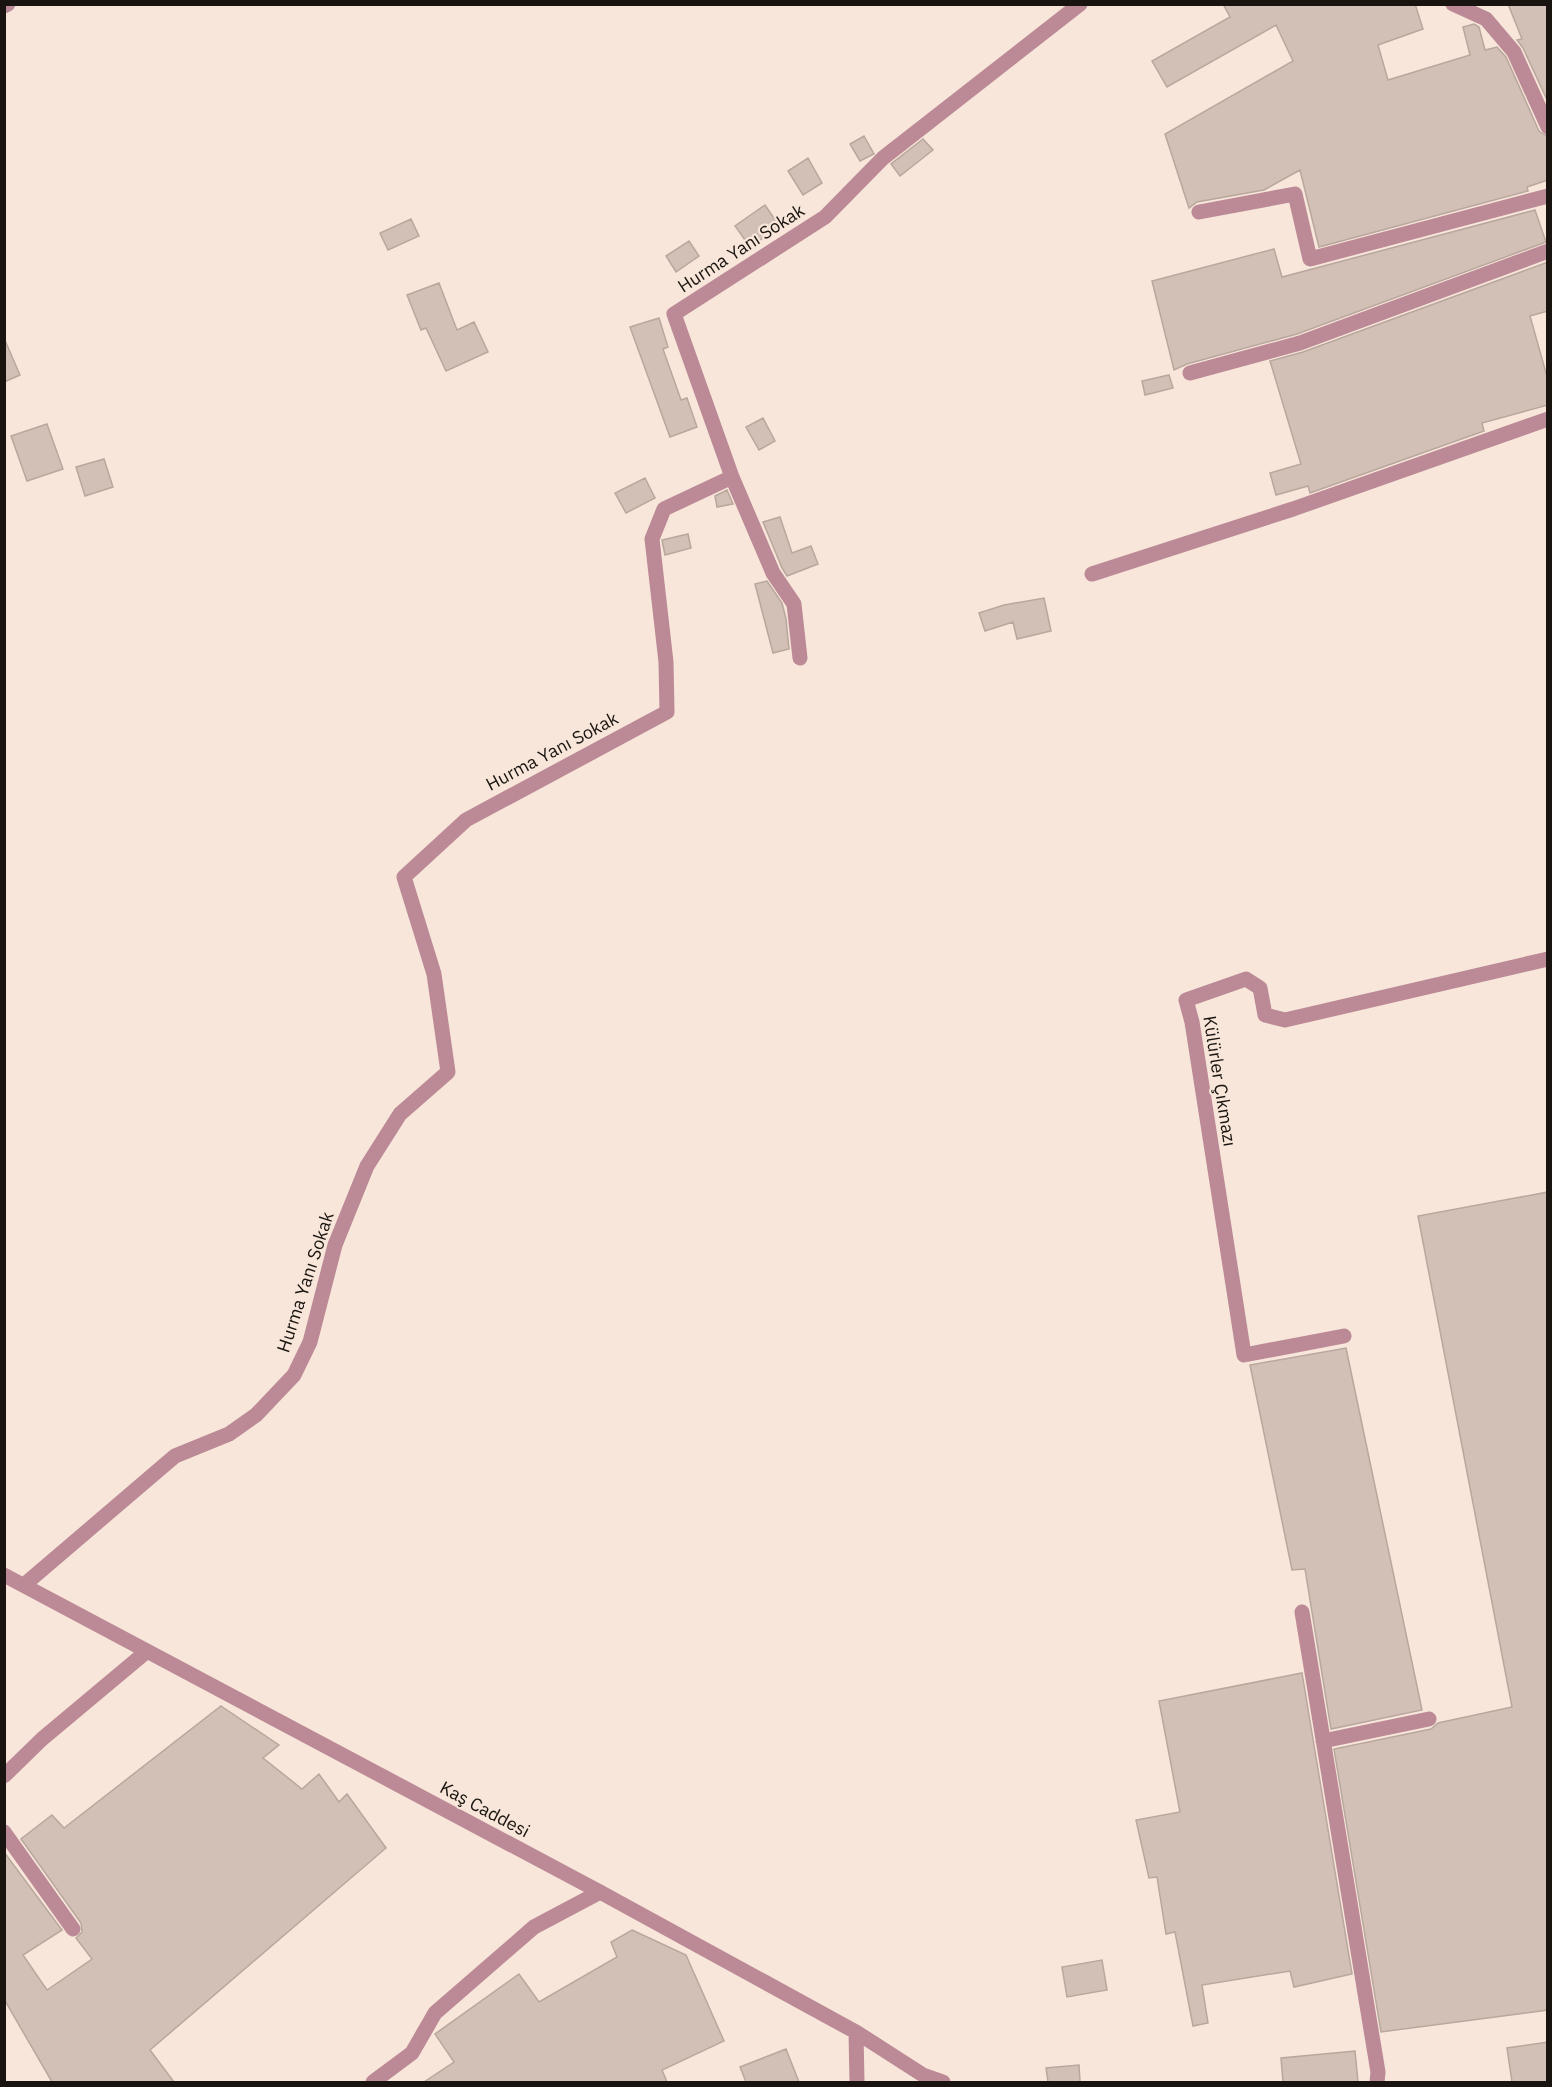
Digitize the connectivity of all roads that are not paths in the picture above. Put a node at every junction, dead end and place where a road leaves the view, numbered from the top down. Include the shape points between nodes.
1 (1080, 4) edge
2 (1453, 4) edge
3 (1548, 127) edge
4 (1548, 196) edge
5 (1199, 212) dead end
6 (1548, 251) edge
7 (1190, 373) dead end
8 (1548, 419) edge
9 (732, 477) junction
10 (1092, 574) dead end
11 (800, 658) dead end
12 (1548, 959) edge
13 (1344, 1336) dead end
14 (4, 1575) edge
15 (24, 1585) junction
16 (1302, 1612) dead end
17 (146, 1652) junction
18 (1429, 1719) dead end
19 (1323, 1741) junction
20 (4, 1776) edge
21 (4, 1832) edge
22 (600, 1892) junction
23 (73, 1929) dead end
24 (856, 2032) junction
25 (917, 2079) edge
26 (373, 2082) edge
27 (857, 2082) edge
28 (943, 2082) edge
29 (1377, 2082) edge

1 - 9 street, Hurma Yanı Sokak via 883,158 825,217 674,314
2 - 3 street via 1486,19 1514,51
4 - 5 street via 1310,259 1295,194
6 - 7 street via 1300,343
8 - 10 street via 1293,509
9 - 11 street via 773,573 794,604
9 - 15 street, Hurma Yanı Sokak via 664,509 652,539 666,662 667,712 466,820 404,877 434,974 448,1072 400,1114 367,1166 335,1245 310,1342 294,1375 256,1415 228,1434 175,1456
12 - 13 street, Külürler Çıkmazı via 1285,1020 1265,1015 1260,988 1246,979 1186,1000 1244,1355
14 - 15 street, Kaş Caddesi
15 - 17 street, Kaş Caddesi
16 - 19 street
17 - 20 street
17 - 22 street, Kaş Caddesi
18 - 19 street
19 - 29 street
21 - 23 street
22 - 24 street, Kaş Caddesi
22 - 26 street via 534,1927 435,2013 412,2054
24 - 25 street, Kaş Caddesi
24 - 27 street
25 - 28 street, Kaş Caddesi

